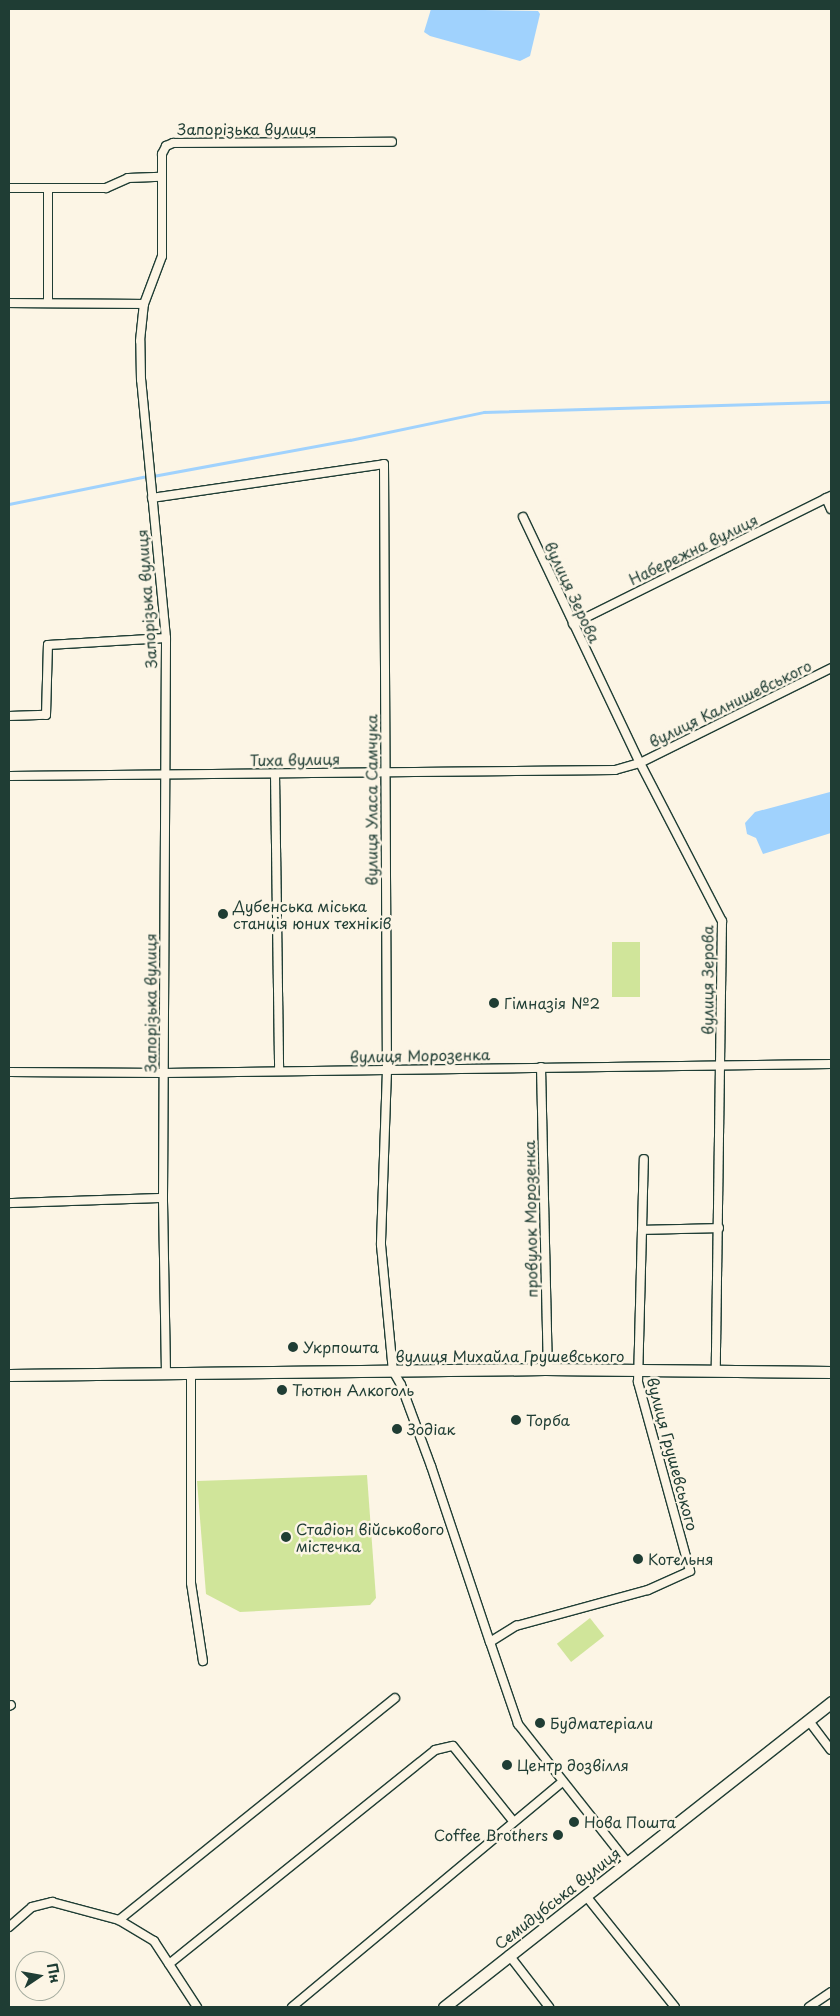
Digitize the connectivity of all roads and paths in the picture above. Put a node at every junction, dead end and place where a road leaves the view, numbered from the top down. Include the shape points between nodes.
1 (392, 142) dead end
2 (161, 176) junction
3 (9, 188) edge
4 (48, 188) junction
5 (9, 303) edge
6 (48, 303) junction
7 (144, 304) junction
8 (829, 497) edge
9 (152, 498) junction
10 (831, 510) edge
11 (523, 517) dead end
12 (573, 624) junction
13 (166, 638) junction
14 (831, 668) edge
15 (9, 716) edge
16 (640, 763) junction
17 (384, 771) junction
18 (164, 773) junction
19 (275, 774) junction
20 (9, 776) edge
21 (720, 1064) junction
22 (831, 1064) edge
23 (541, 1067) junction
24 (279, 1070) junction
25 (387, 1070) junction
26 (9, 1072) edge
27 (164, 1073) junction
28 (644, 1159) dead end
29 (163, 1198) junction
30 (9, 1204) edge
31 (719, 1228) junction
32 (642, 1230) junction
33 (548, 1369) junction
34 (716, 1369) junction
35 (638, 1370) junction
36 (393, 1371) junction
37 (831, 1372) edge
38 (166, 1373) junction
39 (191, 1373) junction
40 (9, 1375) edge
41 (490, 1642) junction
42 (203, 1661) dead end
43 (395, 1698) dead end
44 (831, 1702) edge
45 (809, 1721) junction
46 (831, 1750) edge
47 (562, 1782) junction
48 (513, 1821) junction
49 (627, 1862) junction
50 (586, 1896) junction
51 (119, 1920) junction
52 (9, 1927) edge
53 (509, 1955) junction
54 (169, 1964) junction
55 (831, 1992) edge
56 (197, 2007) edge
57 (292, 2007) edge
58 (444, 2007) edge
59 (549, 2007) edge
60 (675, 2007) edge
61 (810, 2007) edge

1 - 2 street, Запорізька вулиця via 173,143 163,149
2 - 4 street via 128,178 106,188
2 - 7 street, Запорізька вулиця via 162,256
3 - 4 street
4 - 6 street
5 - 6 street
6 - 7 street
7 - 9 street, Запорізька вулиця via 140,380
8 - 10 street
8 - 12 street, Набережна вулиця
9 - 13 street, Запорізька вулиця
9 - 17 street, вулиця Уласа Самчука via 384,464
11 - 12 street, вулиця Зерова
12 - 16 street, вулиця Зерова
13 - 15 street via 48,645 46,715
13 - 18 street, Запорізька вулиця
14 - 16 street, вулиця Калнишевського
16 - 17 street, Тиха вулиця via 615,770
16 - 21 street, вулиця Зерова via 722,922
17 - 19 street, Тиха вулиця
17 - 25 street, вулиця Уласа Самчука
18 - 19 street, Тиха вулиця
18 - 20 street, Тиха вулиця
18 - 27 street, Запорізька вулиця
19 - 24 street
21 - 22 street, вулиця Морозенка
21 - 23 street, вулиця Морозенка
21 - 31 street, вулиця Зерова
23 - 25 street, вулиця Морозенка
23 - 33 street, провулок Морозенка
24 - 25 street, вулиця Морозенка
24 - 27 street, вулиця Морозенка
25 - 36 street, вулиця Уласа Самчука via 381,1245
26 - 27 street, вулиця Морозенка
27 - 29 street, Запорізька вулиця
28 - 32 street
29 - 30 street
29 - 38 street, Запорізька вулиця
31 - 32 street
31 - 34 street, вулиця Зерова
32 - 35 street
33 - 35 main road, вулиця Михайла Грушевського
33 - 36 main road, вулиця Михайла Грушевського
34 - 35 main road, вулиця Михайла Грушевського
34 - 37 main road, вулиця Михайла Грушевського
35 - 41 street, вулиця Грушевського via 690,1571 648,1590 516,1626
36 - 39 main road, вулиця Михайла Грушевського
36 - 41 street via 401,1384 431,1466
38 - 39 main road, вулиця Михайла Грушевського
38 - 40 main road, вулиця Михайла Грушевського
39 - 42 street via 191,1583
41 - 47 street via 518,1724
43 - 51 street
44 - 45 main road, Семидубська вулиця
45 - 46 street
45 - 49 main road, Семидубська вулиця
47 - 48 street
47 - 49 street
48 - 54 street via 453,1746 435,1750
48 - 57 street
49 - 50 main road, Семидубська вулиця
50 - 53 main road, Семидубська вулиця
50 - 60 street
51 - 52 street via 52,1902 32,1907
51 - 54 street via 154,1941
53 - 58 main road, Семидубська вулиця
53 - 59 street
54 - 56 street
55 - 61 street

